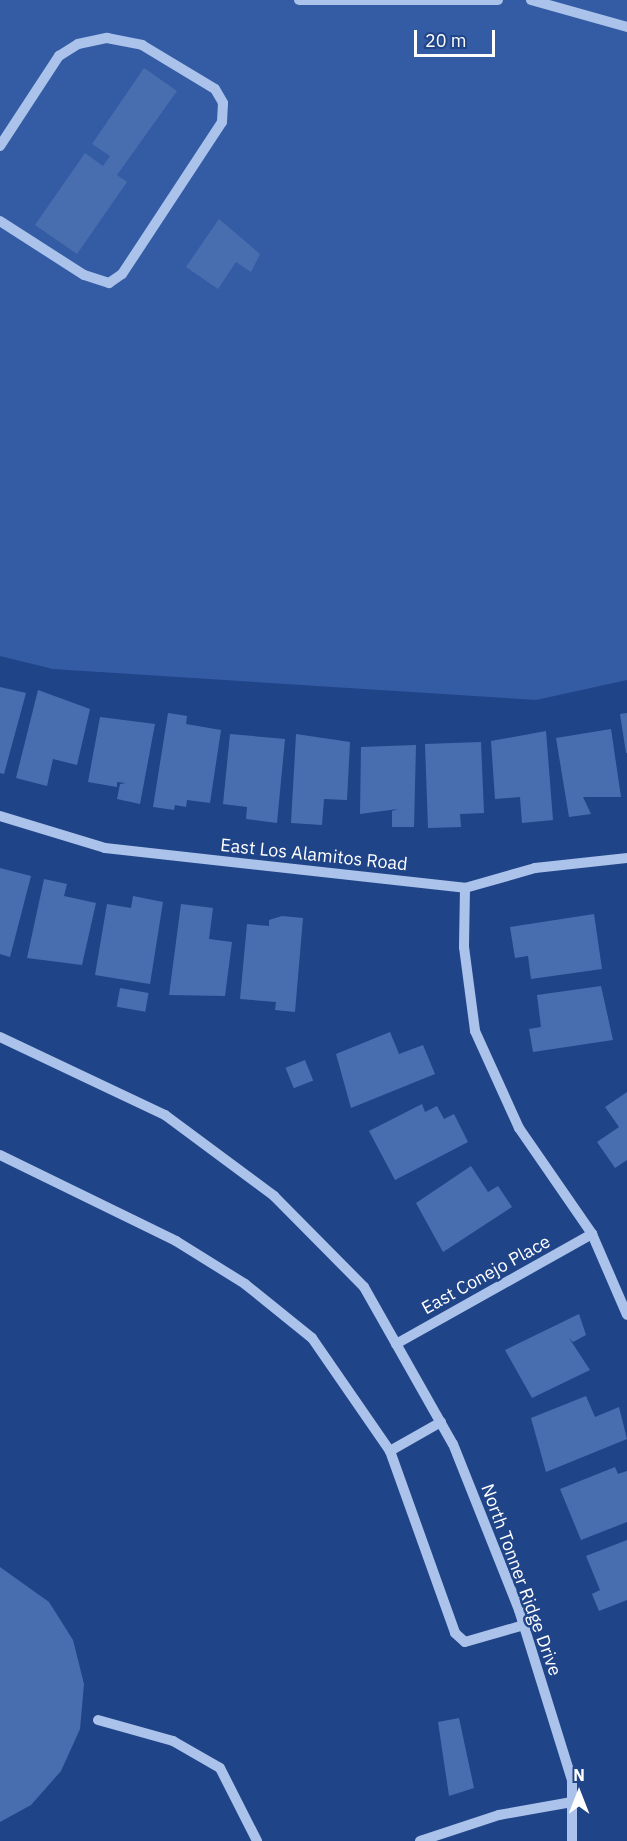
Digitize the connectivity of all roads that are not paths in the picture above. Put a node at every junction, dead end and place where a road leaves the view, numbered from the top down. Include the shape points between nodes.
1 (299, 0) edge
2 (498, 0) edge
3 (531, 0) edge
4 (627, 27) edge
5 (0, 146) edge
6 (0, 221) edge
7 (0, 816) edge
8 (627, 858) edge
9 (465, 888) junction
10 (0, 1037) edge
11 (0, 1155) edge
12 (592, 1234) junction
13 (627, 1315) edge
14 (396, 1344) junction
15 (441, 1422) junction
16 (390, 1451) junction
17 (524, 1625) junction
18 (98, 1719) dead end
19 (572, 1802) junction
20 (257, 1841) edge
21 (420, 1841) edge
22 (572, 1841) edge

1 - 2 street
3 - 4 street
5 - 6 street via 59,56 78,44 107,38 142,45 215,89 223,103 222,122 122,274 109,283 84,275
7 - 9 street, East Los Alamitos Road via 105,848
8 - 9 street, East Los Alamitos Road via 535,868
9 - 12 street via 464,947 475,1031 519,1128
10 - 14 street, North Tonner Ridge Drive via 165,1115 274,1196 364,1287
11 - 16 street via 176,1241 245,1284 312,1338
12 - 13 street
12 - 14 street, East Conejo Place
14 - 15 street, North Tonner Ridge Drive
15 - 16 street
15 - 17 street, North Tonner Ridge Drive
16 - 17 street via 455,1633 465,1642
17 - 19 street, North Tonner Ridge Drive via 572,1780
18 - 20 street via 173,1741 220,1768
19 - 21 street via 499,1815
19 - 22 street, North Tonner Ridge Drive

